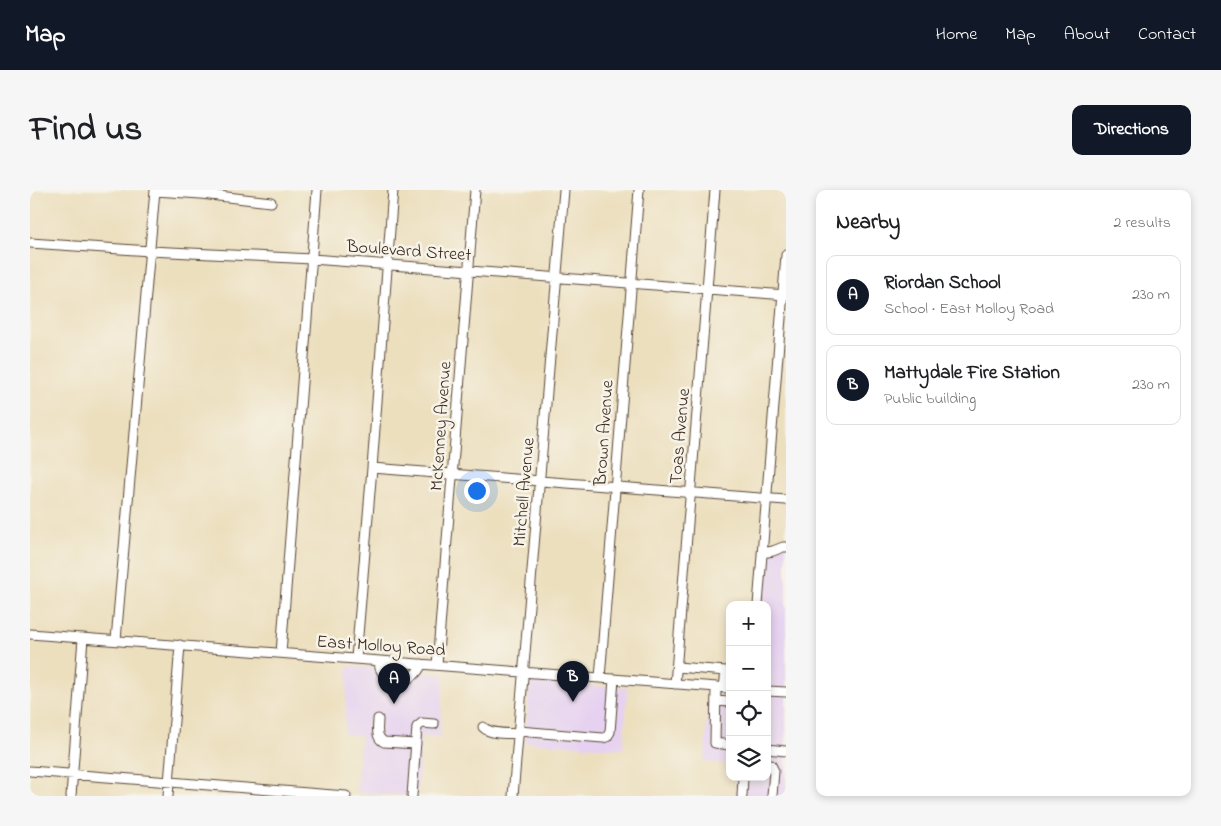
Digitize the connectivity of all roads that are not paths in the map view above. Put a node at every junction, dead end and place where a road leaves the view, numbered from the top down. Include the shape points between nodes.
1 (155, 190) edge
2 (318, 190) edge
3 (393, 190) edge
4 (475, 190) edge
5 (564, 190) edge
6 (639, 190) edge
7 (715, 190) edge
8 (271, 202) dead end
9 (30, 242) edge
10 (150, 251) junction
11 (786, 255) edge
12 (312, 259) junction
13 (388, 265) junction
14 (469, 271) junction
15 (557, 277) junction
16 (631, 283) junction
17 (707, 289) junction
18 (784, 295) edge
19 (372, 468) junction
20 (453, 474) junction
21 (540, 481) junction
22 (616, 487) junction
23 (691, 493) junction
24 (766, 499) junction
25 (786, 500) edge
26 (786, 547) edge
27 (762, 553) junction
28 (758, 601) edge
29 (30, 634) edge
30 (83, 638) junction
31 (116, 640) junction
32 (180, 645) junction
33 (281, 653) junction
34 (356, 659) junction
35 (379, 661) junction
36 (422, 664) junction
37 (437, 665) junction
38 (676, 667) junction
39 (524, 672) junction
40 (600, 678) junction
41 (614, 679) junction
42 (675, 684) junction
43 (723, 688) edge
44 (771, 691) edge
45 (786, 692) edge
46 (716, 700) junction
47 (726, 701) edge
48 (378, 719) dead end
49 (434, 724) dead end
50 (483, 727) dead end
51 (519, 733) junction
52 (416, 744) junction
53 (726, 744) edge
54 (771, 749) edge
55 (786, 751) edge
56 (771, 765) edge
57 (30, 771) edge
58 (73, 774) junction
59 (743, 781) edge
60 (169, 782) junction
61 (72, 796) edge
62 (168, 796) edge
63 (346, 796) edge
64 (412, 796) edge
65 (513, 796) edge
66 (742, 796) edge
67 (772, 796) edge

1 - 8 street
1 - 10 street
2 - 12 street
3 - 13 street
4 - 14 street, McKenney Avenue
5 - 15 street, Mitchell Avenue
6 - 16 street, Brown Avenue
7 - 17 street, Toas Avenue
9 - 10 street, Boulevard Street
10 - 12 street, Boulevard Street
10 - 31 street
11 - 18 street
12 - 13 street, Boulevard Street
12 - 33 street
13 - 14 street, Boulevard Street
13 - 19 street
14 - 15 street, Boulevard Street
14 - 20 street, McKenney Avenue
15 - 16 street, Boulevard Street
15 - 21 street, Mitchell Avenue
16 - 17 street, Boulevard Street
16 - 22 street, Brown Avenue
17 - 18 street, Boulevard Street
17 - 23 street, Toas Avenue
18 - 24 street
19 - 20 street
19 - 34 street
20 - 21 street
20 - 37 street, McKenney Avenue
21 - 22 street
21 - 39 street, Mitchell Avenue
22 - 23 street
22 - 40 street, Brown Avenue
23 - 24 street
23 - 38 street, Toas Avenue
24 - 25 street
24 - 27 street
26 - 27 street
27 - 28 street
29 - 30 street, East Molloy Road
30 - 31 street, East Molloy Road
30 - 58 street
31 - 32 street, East Molloy Road
32 - 33 street, East Molloy Road
32 - 60 street
33 - 34 street, East Molloy Road
34 - 35 street, East Molloy Road
35 - 36 street, East Molloy Road
35 - 36 street via 384,676 392,680 415,675
36 - 37 street, East Molloy Road
37 - 39 street, East Molloy Road
38 - 42 street, Toas Avenue
38 - 43 street via 726,671
39 - 40 street, East Molloy Road
39 - 51 street, Mitchell Avenue
40 - 41 street, East Molloy Road
41 - 42 street, East Molloy Road
41 - 51 street via 607,737
42 - 43 street, East Molloy Road
43 - 46 street
44 - 45 street
46 - 47 street
46 - 53 street via 715,743
48 - 52 street via 380,740
49 - 52 street via 422,723 417,727
50 - 51 street via 491,732
51 - 65 street, Mitchell Avenue
52 - 64 street
54 - 55 street
56 - 67 street via 774,771
57 - 58 street
58 - 60 street
58 - 61 street
59 - 66 street
60 - 62 street
60 - 63 street

